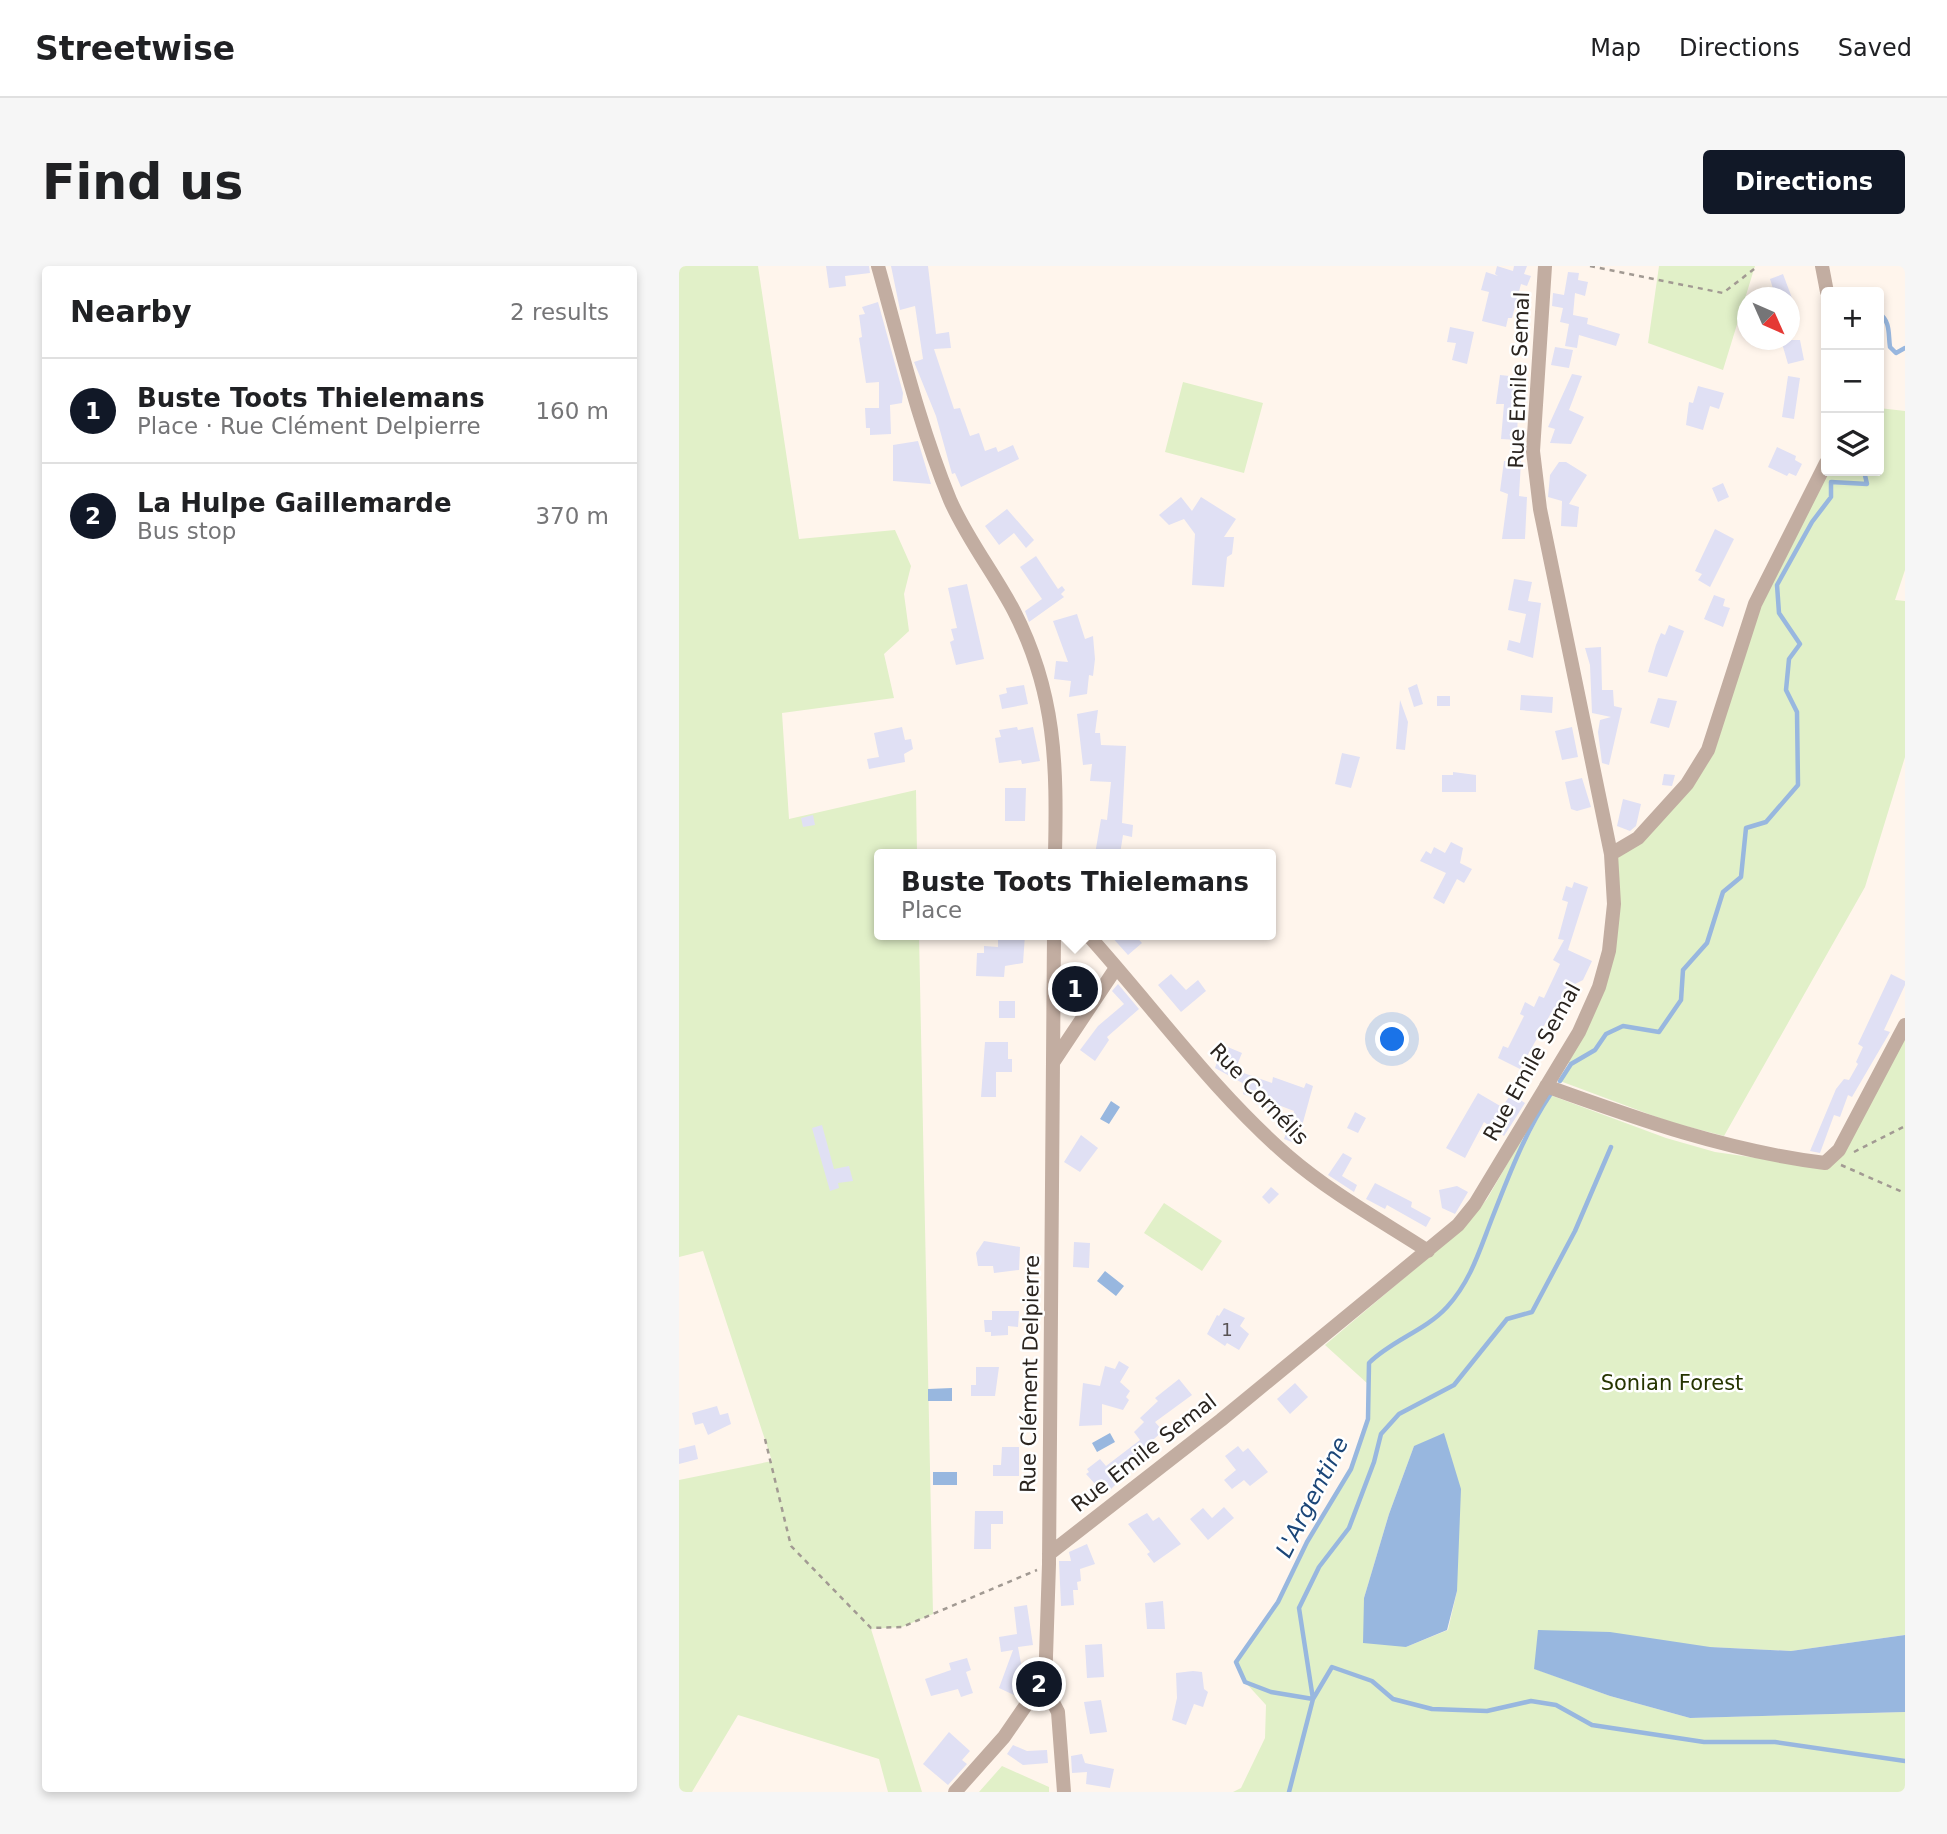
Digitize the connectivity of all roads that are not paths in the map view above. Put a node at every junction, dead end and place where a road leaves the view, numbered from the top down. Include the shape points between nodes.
1 (878, 266) edge
2 (1545, 266) edge
3 (1822, 266) edge
4 (1826, 287) edge
5 (1821, 473) edge
6 (1055, 849) edge
7 (1611, 854) junction
8 (1054, 940) edge
9 (1092, 940) edge
10 (1116, 968) junction
11 (1905, 1025) edge
12 (1054, 1061) junction
13 (1545, 1086) junction
14 (1428, 1251) junction
15 (1049, 1559) junction
16 (1045, 1687) junction
17 (955, 1792) edge
18 (1064, 1792) edge

1 - 6 street via 928,442 950,500 1013,609 1045,688 1056,758
2 - 7 street, Rue Emile Semal via 1535,471
3 - 4 street
5 - 7 street via 1755,604 1708,750 1687,784 1638,838
7 - 13 street, Rue Emile Semal via 1614,904 1609,951 1579,1032
8 - 12 street, Rue Clément Delpierre
9 - 10 street, Rue Cornélis
10 - 12 street
10 - 14 street, Rue Cornélis via 1285,1153 1323,1186
11 - 13 street via 1831,1160 1813,1161 1716,1143
12 - 15 street, Rue Clément Delpierre
13 - 14 street, Rue Emile Semal via 1475,1204
14 - 15 street, Rue Emile Semal
15 - 16 street, Rue Clément Delpierre
16 - 17 street via 1035,1692 1004,1737
16 - 18 street via 1058,1712

